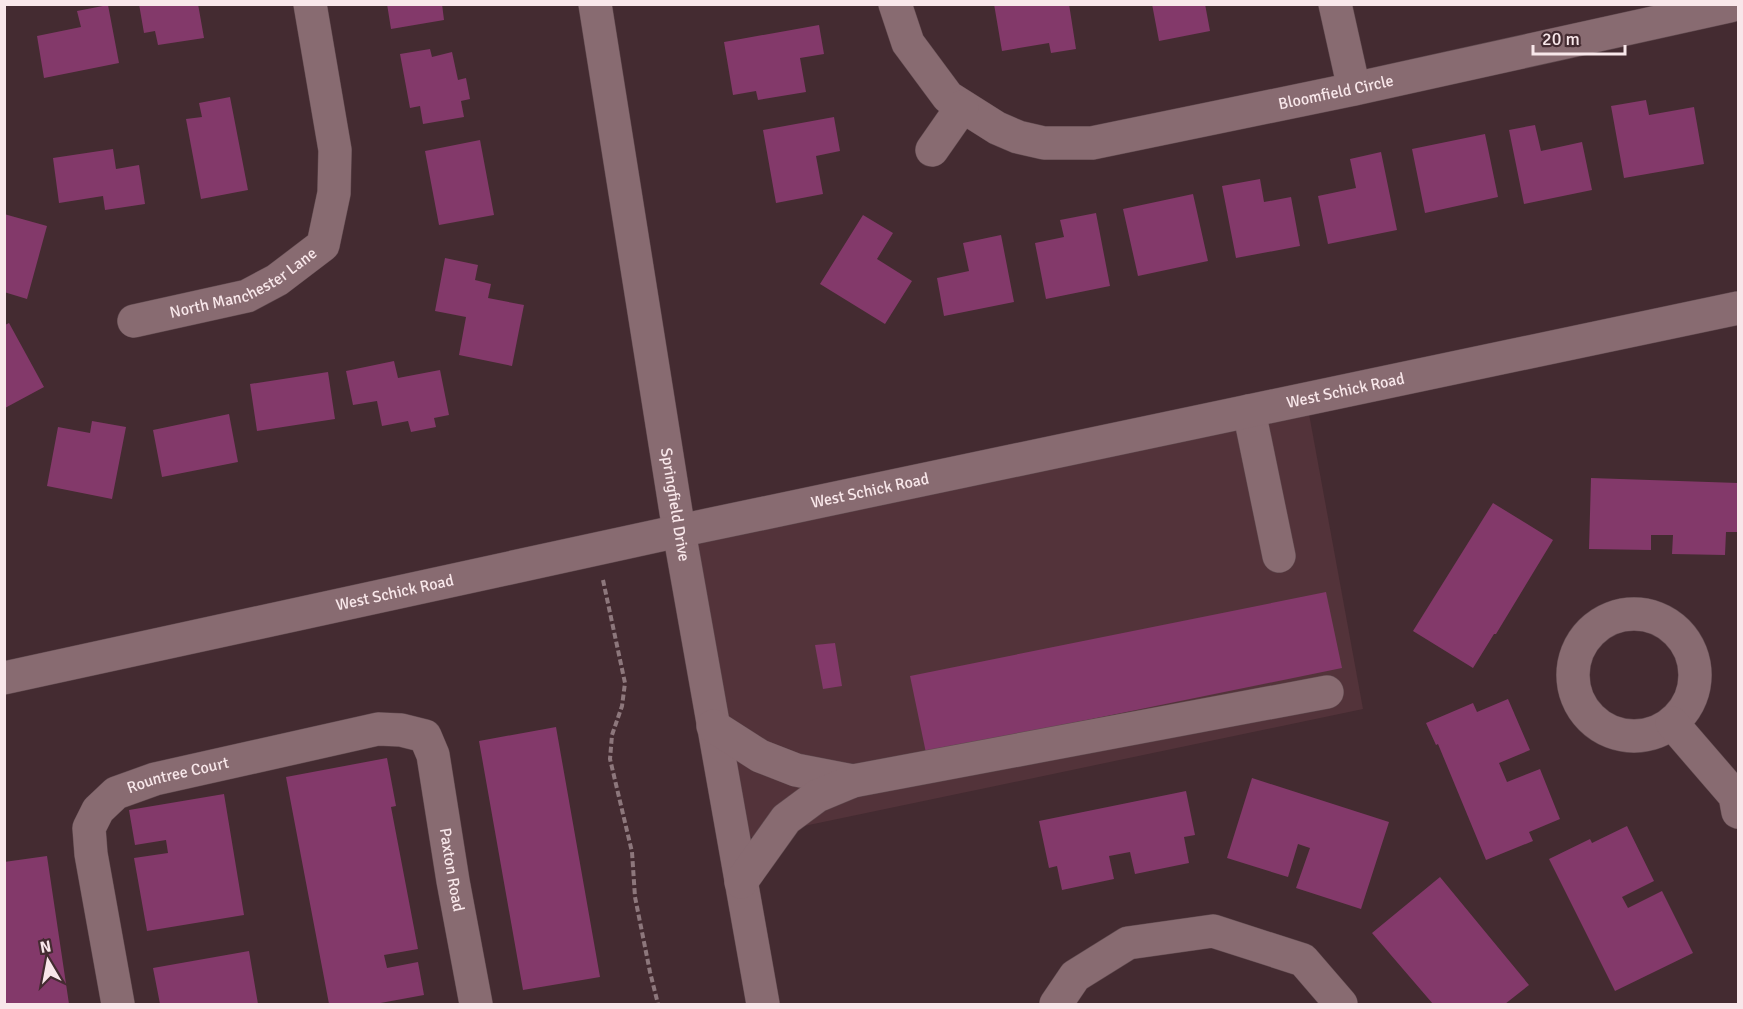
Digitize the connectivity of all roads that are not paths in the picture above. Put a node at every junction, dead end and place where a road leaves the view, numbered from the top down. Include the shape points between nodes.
1 (310, 4) edge
2 (595, 4) edge
3 (895, 4) edge
4 (1335, 4) edge
5 (1733, 12) edge
6 (1354, 89) junction
7 (955, 102) junction
8 (932, 150) dead end
9 (1738, 308) edge
10 (134, 321) dead end
11 (1249, 411) junction
12 (679, 531) junction
13 (1279, 556) dead end
14 (4, 678) edge
15 (1327, 692) dead end
16 (1672, 723) dead end
17 (713, 726) junction
18 (425, 736) joint
19 (853, 781) junction
20 (1738, 812) edge
21 (741, 882) junction
22 (118, 1005) edge
23 (476, 1005) edge
24 (763, 1005) edge
25 (1056, 1005) edge
26 (1341, 1005) edge

1 - 10 street, North Manchester Lane via 335,150 334,193 323,245 278,280 247,296
2 - 12 street, Springfield Drive
3 - 7 street via 908,43
4 - 6 street
5 - 6 street, Bloomfield Circle
6 - 7 street, Bloomfield Circle via 1092,143 1044,143 1018,137
7 - 8 street
9 - 11 street, West Schick Road
11 - 12 street, West Schick Road
11 - 13 street
12 - 14 street, West Schick Road
12 - 17 street, Springfield Drive
15 - 19 street
16 - 20 street via 1735,796
17 - 19 street via 760,756 796,770
17 - 21 street, Springfield Drive
18 - 22 street, Rountree Court via 378,729 155,779 117,793 98,810 89,828
18 - 23 street, Paxton Road via 433,755
19 - 21 street via 818,796 786,819
21 - 24 street, Springfield Drive
25 - 26 street via 1075,976 1128,943 1213,931 1303,960

